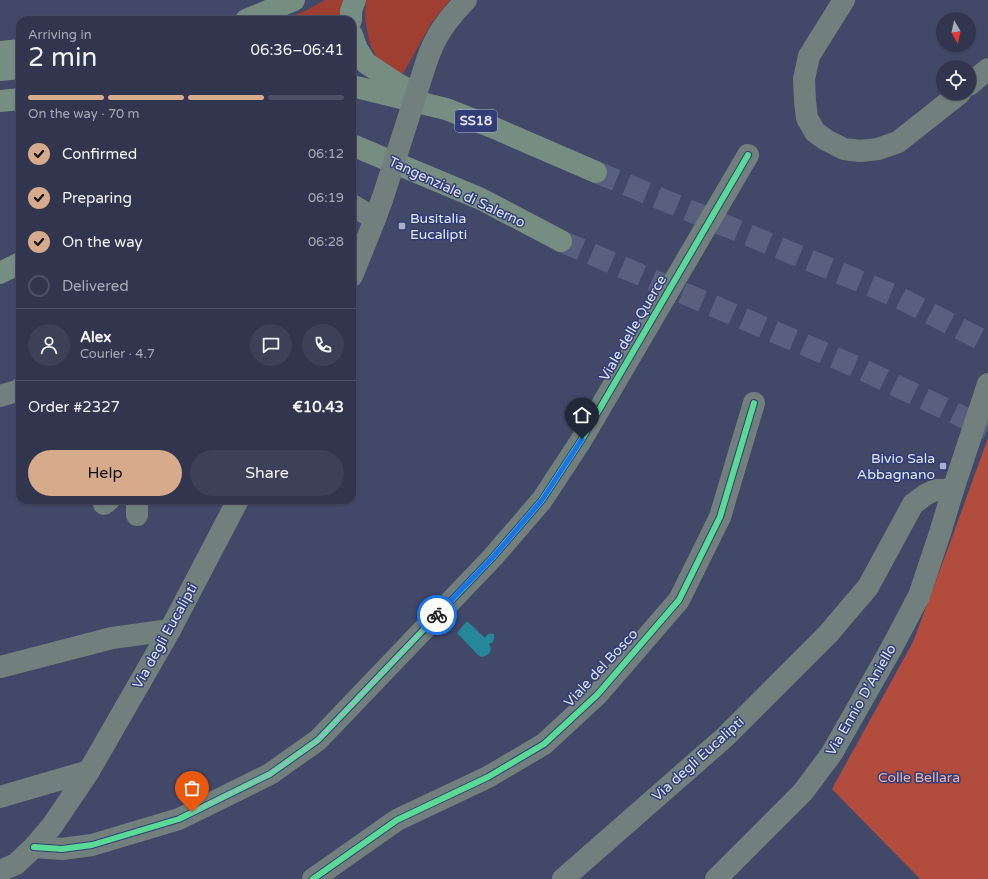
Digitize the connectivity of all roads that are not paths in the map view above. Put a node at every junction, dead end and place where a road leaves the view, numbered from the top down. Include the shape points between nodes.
1 (294, 0) edge
2 (355, 0) edge
3 (466, 0) edge
4 (844, 0) edge
5 (256, 16) edge
6 (351, 16) edge
7 (356, 46) edge
8 (16, 50) edge
9 (0, 52) edge
10 (16, 68) edge
11 (988, 69) edge
12 (0, 70) edge
13 (976, 79) edge
14 (356, 87) edge
15 (16, 99) edge
16 (951, 100) edge
17 (0, 101) edge
18 (446, 109) junction
19 (356, 147) edge
20 (748, 155) dead end
21 (596, 172) tunnel mouth
22 (356, 206) edge
23 (379, 209) junction
24 (561, 241) tunnel mouth
25 (16, 265) edge
26 (356, 265) edge
27 (0, 273) edge
28 (988, 384) edge
29 (16, 391) edge
30 (0, 396) edge
31 (754, 403) dead end
32 (953, 490) junction
33 (236, 504) edge
34 (170, 630) junction
35 (0, 667) edge
36 (89, 771) junction
37 (0, 797) edge
38 (34, 847) junction
39 (0, 871) edge
40 (313, 879) edge
41 (563, 879) edge
42 (716, 879) edge

1 - 5 highway
2 - 6 highway
3 - 23 street, bridge via 452,15 432,46
4 - 16 street via 809,56 804,79 804,101 815,132 844,149 878,149 898,142
7 - 18 highway via 366,63 396,83
8 - 9 highway
10 - 12 highway
11 - 13 street
14 - 18 highway, SS18
15 - 17 highway
18 - 21 highway, SS18
19 - 24 highway, Tangenziale di Salerno via 481,199
20 - 38 street, Viale delle Querce via 582,439 542,500 493,557 318,740 270,774 179,818 92,845 62,849
22 - 23 street
23 - 26 street
25 - 27 highway
28 - 32 street, Via Ennio D'Aniello
29 - 30 street
31 - 40 street, Viale del Bosco via 720,517 679,600 597,695 544,744 488,777 397,820
32 - 41 street, Via degli Eucalipti via 935,490 913,504 868,587 828,634 725,737
32 - 42 street, Via Ennio D'Aniello via 919,596 832,753 803,792
33 - 34 street, Via degli Eucalipti
34 - 35 street via 112,638
34 - 36 street, Via degli Eucalipti
36 - 37 street
36 - 38 street, Via degli Eucalipti via 52,826
38 - 39 street, Via degli Eucalipti via 16,864

